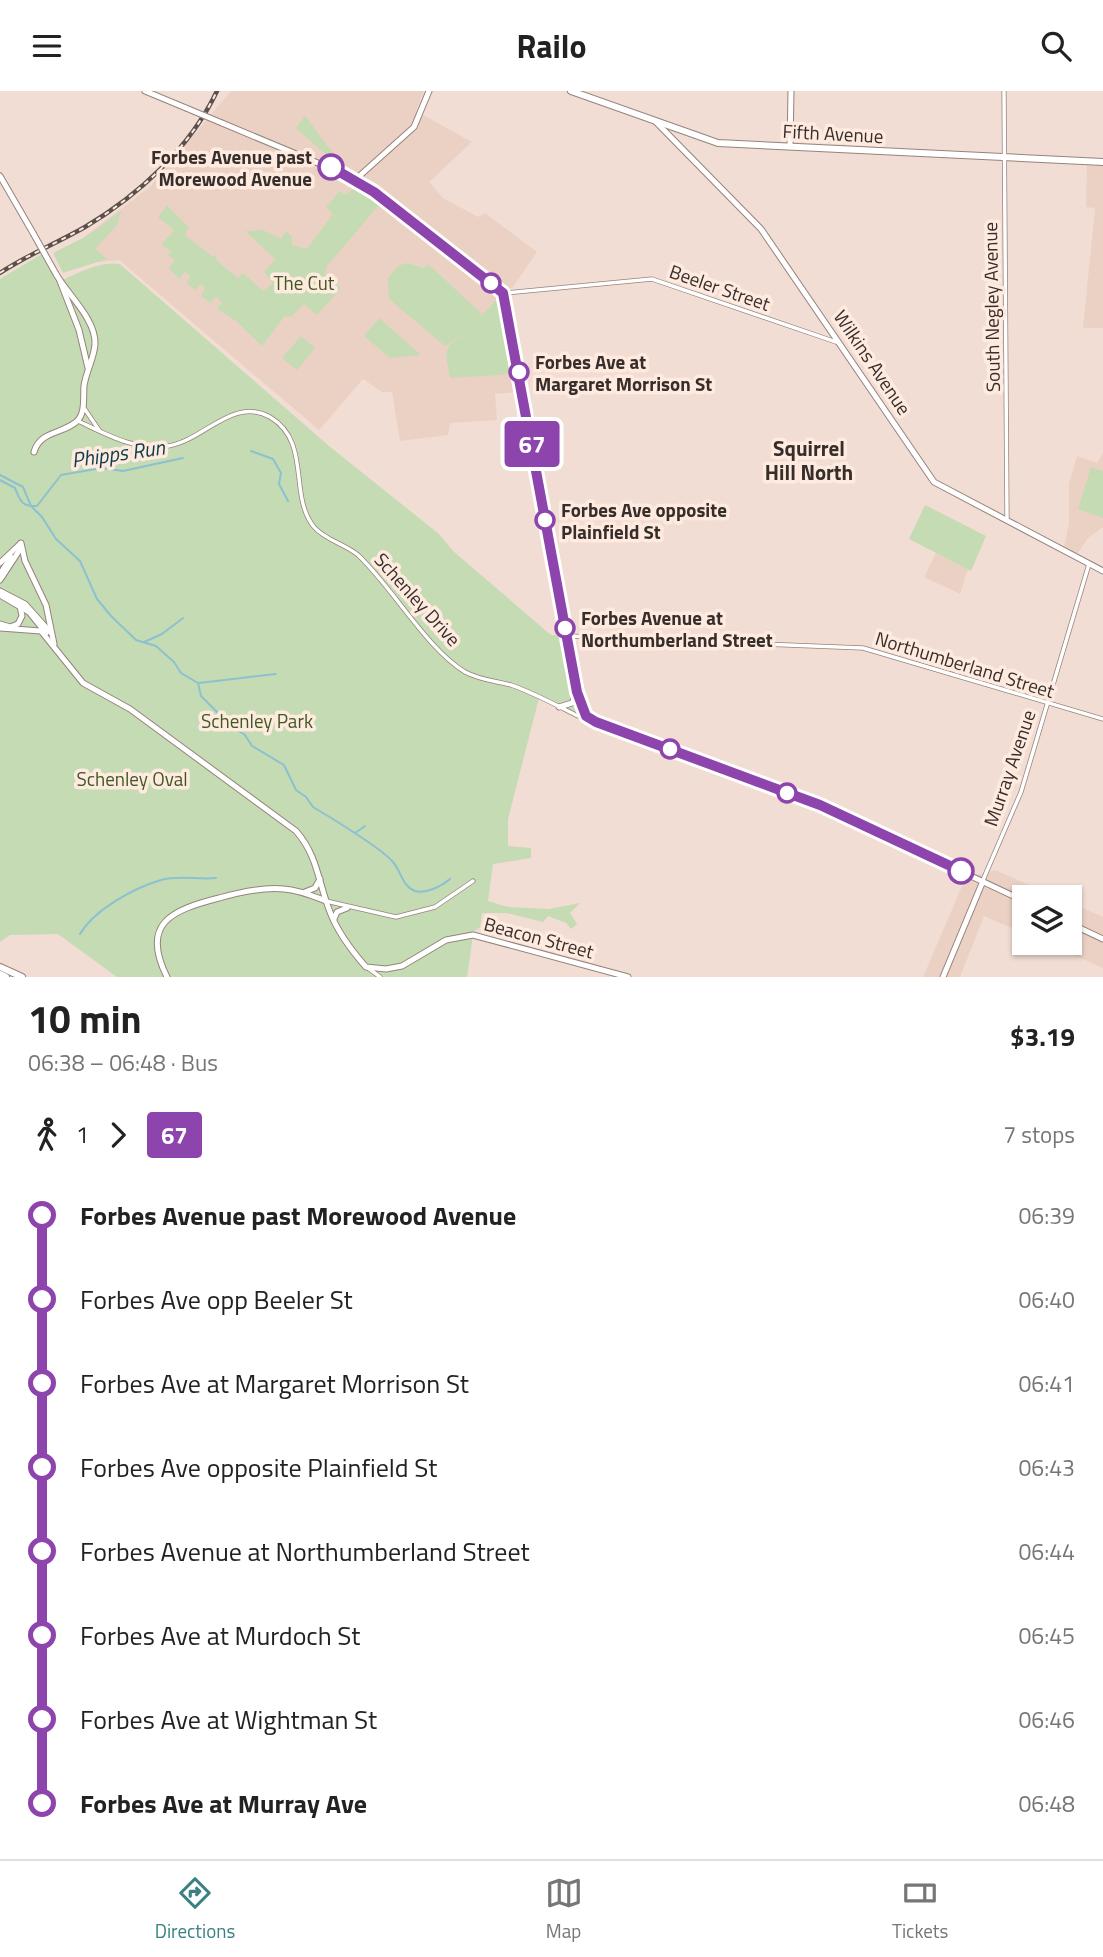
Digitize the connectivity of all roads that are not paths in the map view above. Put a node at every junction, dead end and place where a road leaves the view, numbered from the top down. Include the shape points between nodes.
1 (145, 91) edge
2 (429, 91) edge
3 (570, 91) edge
4 (791, 91) edge
5 (1004, 91) edge
6 (655, 121) junction
7 (790, 146) junction
8 (1003, 157) junction
9 (1103, 162) edge
10 (0, 176) edge
11 (356, 179) junction
12 (60, 281) junction
13 (503, 293) junction
14 (842, 344) junction
15 (88, 368) junction
16 (83, 405) junction
17 (78, 421) junction
18 (103, 434) junction
19 (34, 452) dead end
20 (1007, 522) junction
21 (14, 555) junction
22 (25, 561) junction
23 (0, 563) edge
24 (1089, 564) junction
25 (1103, 571) edge
26 (0, 574) edge
27 (0, 580) edge
28 (0, 593) edge
29 (18, 604) junction
30 (0, 626) edge
31 (566, 636) junction
32 (52, 640) junction
33 (577, 692) junction
34 (1048, 703) junction
35 (559, 707) junction
36 (586, 716) junction
37 (1103, 719) edge
38 (320, 875) junction
39 (473, 881) dead end
40 (982, 881) junction
41 (302, 892) junction
42 (1012, 895) edge
43 (326, 901) junction
44 (347, 908) junction
45 (334, 922) junction
46 (1082, 929) edge
47 (1103, 939) edge
48 (0, 967) edge
49 (366, 967) junction
50 (0, 974) edge
51 (6, 977) edge
52 (22, 977) edge
53 (167, 977) edge
54 (380, 977) edge
55 (628, 977) edge
56 (943, 977) edge

1 - 11 main road, bridge
2 - 11 main road via 414,127
3 - 6 highway, Fifth Avenue
4 - 7 main road
5 - 8 street, South Negley Avenue
6 - 7 highway, Fifth Avenue via 718,143
6 - 14 main road, Wilkins Avenue via 761,229
7 - 8 highway, Fifth Avenue
8 - 9 highway, Fifth Avenue
8 - 20 street, South Negley Avenue
10 - 12 main road, bridge
11 - 13 main road
12 - 15 main road
12 - 15 main road via 94,335
13 - 14 street, Beeler Street via 652,279
13 - 31 main road
14 - 20 main road, Wilkins Avenue via 934,482
15 - 16 main road
16 - 17 main road
16 - 18 street
17 - 18 street, Schenley Drive
17 - 19 main road via 44,437
18 - 35 street, Schenley Drive via 167,447 237,413 255,412 272,418 298,457 305,511 314,527 372,569 455,664 475,677 519,688
20 - 24 main road, Wilkins Avenue
21 - 22 main road
21 - 22 main road via 21,548
21 - 23 main road
21 - 26 main road
21 - 27 main road
22 - 32 main road via 46,605
24 - 25 main road, Wilkins Avenue
24 - 34 street, Murray Avenue
28 - 29 main road
28 - 32 main road via 32,609
29 - 30 main road via 22,613 19,623
29 - 32 main road
30 - 32 main road via 37,629
31 - 33 main road
31 - 34 street, Northumberland Street via 863,648
32 - 38 main road via 83,683 130,709 296,831 310,849
33 - 35 main road via 572,703
33 - 36 main road
34 - 37 street, Northumberland Street
34 - 40 street, Murray Avenue via 1021,792
35 - 36 street, Schenley Drive
36 - 40 main road via 820,805
38 - 41 main road via 315,888
38 - 43 main road
39 - 44 street via 435,907 415,913 396,917
40 - 42 main road
40 - 56 main road, Murray Avenue
41 - 43 main road
41 - 53 main road via 259,890 216,898 172,914 156,940
43 - 44 street
43 - 45 main road
44 - 45 main road via 337,912
45 - 49 main road
46 - 47 main road
48 - 52 highway
49 - 54 street
49 - 55 main road, Beacon Street via 402,966 446,940 473,935
50 - 51 highway

